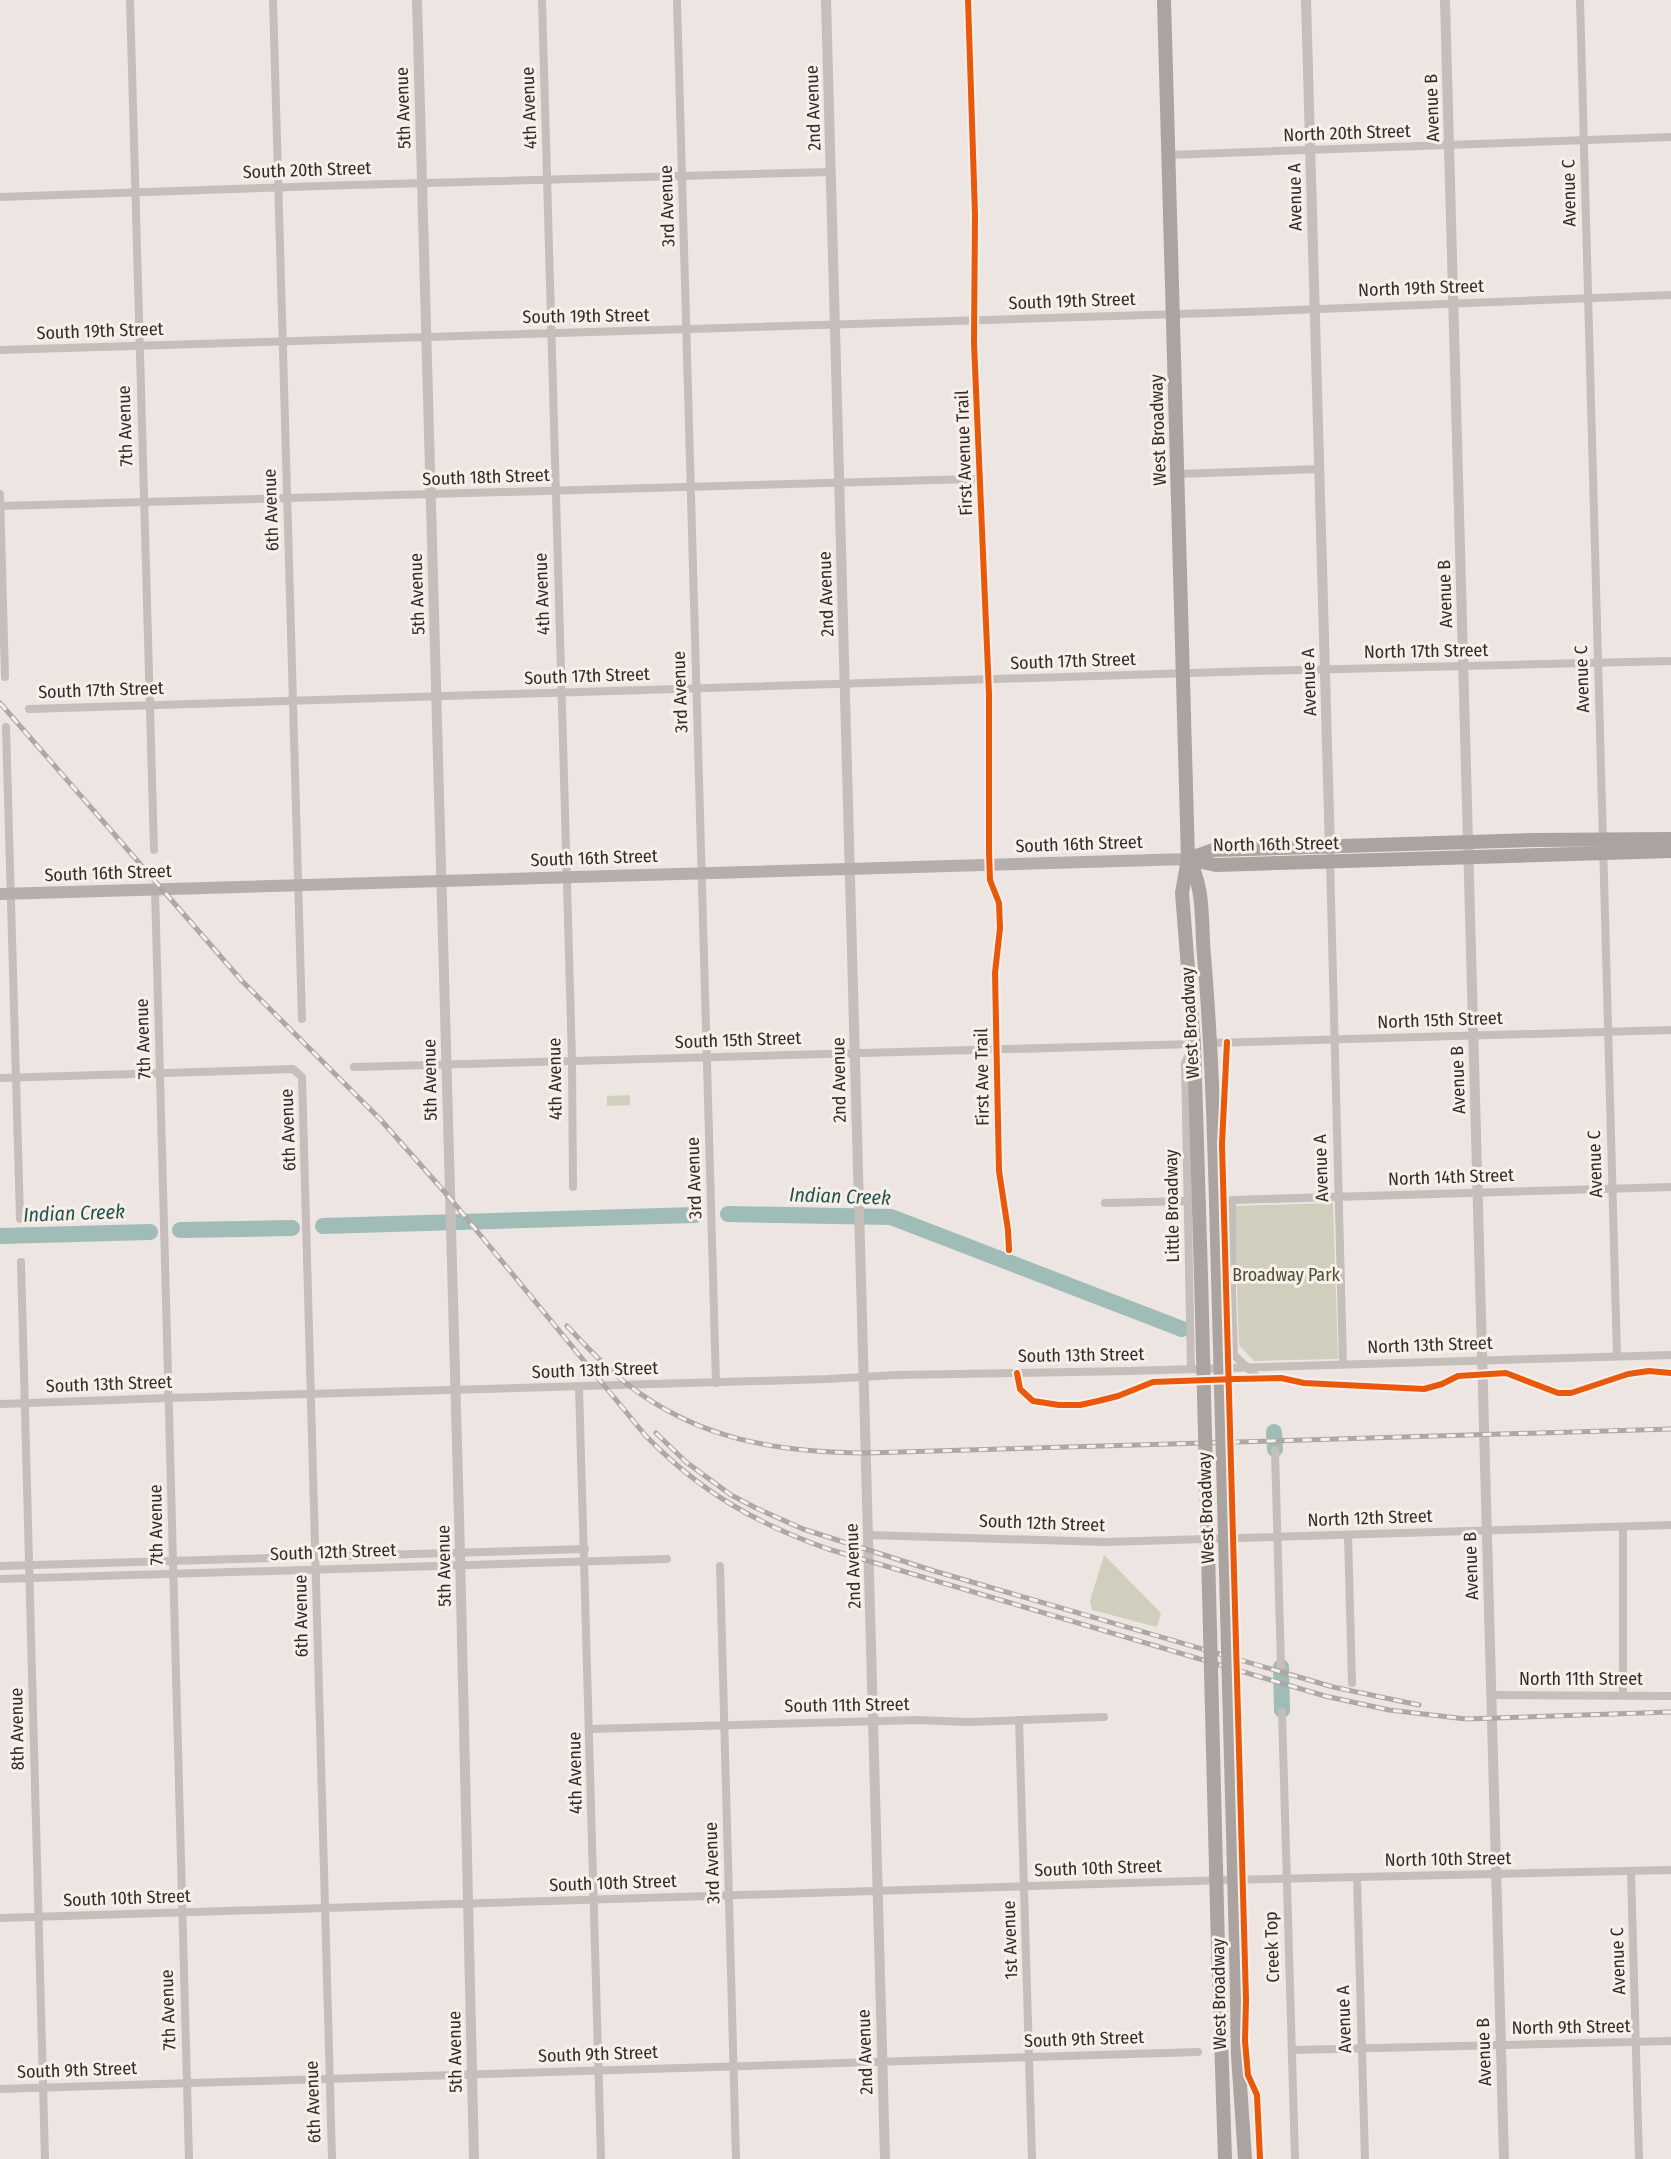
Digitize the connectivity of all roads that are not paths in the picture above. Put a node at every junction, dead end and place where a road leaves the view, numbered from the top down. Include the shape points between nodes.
1 (129, 0) edge
2 (273, 0) edge
3 (417, 0) edge
4 (542, 0) edge
5 (677, 0) edge
6 (826, 0) edge
7 (1164, 0) edge
8 (1306, 0) edge
9 (1445, 0) edge
10 (1580, 0) edge
11 (1671, 137) edge
12 (1584, 141) junction
13 (1449, 146) junction
14 (1311, 150) junction
15 (1168, 155) junction
16 (831, 172) junction
17 (682, 177) junction
18 (548, 180) junction
19 (422, 183) junction
20 (279, 187) junction
21 (135, 193) junction
22 (0, 197) edge
23 (1671, 295) edge
24 (1588, 298) junction
25 (1453, 303) junction
26 (1315, 309) junction
27 (1173, 314) junction
28 (835, 326) junction
29 (687, 330) junction
30 (552, 333) junction
31 (426, 337) junction
32 (283, 341) junction
33 (140, 345) junction
34 (0, 351) edge
35 (1319, 469) junction
36 (1177, 474) junction
37 (972, 479) dead end
38 (840, 483) junction
39 (691, 488) junction
40 (556, 492) junction
41 (0, 494) edge
42 (431, 495) junction
43 (287, 500) junction
44 (144, 503) junction
45 (0, 506) edge
46 (1671, 662) edge
47 (1598, 664) junction
48 (1463, 668) junction
49 (1325, 669) junction
50 (1183, 674) junction
51 (5, 676) dead end
52 (845, 685) junction
53 (697, 689) junction
54 (561, 693) junction
55 (436, 696) junction
56 (293, 701) junction
57 (149, 705) junction
58 (28, 709) dead end
59 (6, 727) dead end
60 (1671, 839) edge
61 (1468, 842) junction
62 (1603, 846) junction
63 (154, 850) dead end
64 (1671, 851) edge
65 (1330, 854) junction
66 (1468, 858) junction
67 (1188, 859) junction
68 (850, 869) junction
69 (702, 873) junction
70 (567, 877) junction
71 (441, 881) junction
72 (298, 885) junction
73 (155, 889) junction
74 (6, 894) edge
75 (302, 1019) dead end
76 (1671, 1030) edge
77 (1608, 1032) junction
78 (1473, 1035) junction
79 (1334, 1039) junction
80 (1210, 1043) junction
81 (1194, 1044) junction
82 (855, 1053) junction
83 (708, 1057) junction
84 (572, 1061) junction
85 (446, 1064) junction
86 (354, 1067) dead end
87 (160, 1074) junction
88 (0, 1078) edge
89 (16, 1078) junction
90 (573, 1187) dead end
91 (1671, 1187) edge
92 (1612, 1189) junction
93 (1477, 1193) junction
94 (1338, 1197) junction
95 (1189, 1201) junction
96 (1105, 1203) dead end
97 (20, 1219) dead end
98 (21, 1262) dead end
99 (1671, 1355) edge
100 (1617, 1356) junction
101 (1482, 1360) junction
102 (1343, 1364) junction
103 (1248, 1367) junction
104 (1191, 1369) junction
105 (864, 1377) junction
106 (1258, 1378) dead end
107 (716, 1383) junction
108 (579, 1386) junction
109 (455, 1390) junction
110 (312, 1395) junction
111 (169, 1398) junction
112 (0, 1404) edge
113 (25, 1404) junction
114 (1275, 1450) dead end
115 (1671, 1525) edge
116 (1623, 1527) junction
117 (1486, 1532) junction
118 (868, 1535) junction
119 (1348, 1535) junction
120 (1277, 1538) junction
121 (1215, 1539) joint
122 (585, 1549) junction
123 (460, 1553) junction
124 (316, 1557) junction
125 (668, 1558) dead end
126 (173, 1560) junction
127 (585, 1561) junction
128 (460, 1564) junction
129 (0, 1566) edge
130 (29, 1566) junction
131 (720, 1566) dead end
132 (316, 1569) junction
133 (173, 1573) junction
134 (30, 1577) junction
135 (0, 1579) edge
136 (1281, 1667) dead end
137 (1353, 1683) dead end
138 (1491, 1695) junction
139 (1623, 1695) junction
140 (1671, 1696) edge
141 (1282, 1712) dead end
142 (1104, 1717) dead end
143 (873, 1720) junction
144 (1019, 1720) junction
145 (725, 1725) junction
146 (590, 1729) junction
147 (1671, 1870) edge
148 (1631, 1871) junction
149 (1496, 1874) junction
150 (1357, 1878) junction
151 (1226, 1880) joint
152 (1287, 1880) junction
153 (1025, 1887) junction
154 (877, 1891) junction
155 (730, 1896) junction
156 (594, 1900) junction
157 (468, 1903) junction
158 (325, 1908) junction
159 (182, 1913) junction
160 (39, 1917) junction
161 (0, 1918) edge
162 (1671, 2041) edge
163 (1636, 2042) junction
164 (1501, 2045) junction
165 (1362, 2049) junction
166 (1292, 2050) junction
167 (1198, 2052) dead end
168 (1029, 2057) junction
169 (881, 2062) junction
170 (734, 2066) junction
171 (598, 2071) junction
172 (472, 2074) junction
173 (329, 2079) junction
174 (186, 2083) junction
175 (43, 2088) junction
176 (0, 2089) edge
177 (45, 2159) edge
178 (189, 2159) edge
179 (332, 2159) edge
180 (474, 2159) edge
181 (601, 2159) edge
182 (736, 2159) edge
183 (885, 2159) edge
184 (1032, 2159) edge
185 (1223, 2159) edge
186 (1245, 2159) edge
187 (1295, 2159) edge
188 (1365, 2159) edge
189 (1504, 2159) edge
190 (1639, 2159) edge

1 - 21 street, 7th Avenue
2 - 20 street, 6th Avenue
3 - 19 street, 5th Avenue
4 - 18 street, 4th Avenue
5 - 17 street, 3rd Avenue
6 - 16 street, 2nd Avenue
7 - 15 main road, West Broadway
8 - 14 street, Avenue A
9 - 13 street, Avenue B
10 - 12 street, Avenue C
11 - 12 street, North 20th Street
12 - 13 street, North 20th Street
12 - 24 street, Avenue C
13 - 14 street, North 20th Street
13 - 25 street, Avenue B
14 - 15 street, North 20th Street
14 - 26 street, Avenue A
15 - 27 main road, West Broadway
16 - 17 street, South 20th Street
16 - 28 street, 2nd Avenue
17 - 18 street, South 20th Street
17 - 29 street, 3rd Avenue
18 - 19 street, South 20th Street
18 - 30 street, 4th Avenue
19 - 20 street, South 20th Street
19 - 31 street, 5th Avenue
20 - 21 street, South 20th Street
20 - 32 street, 6th Avenue
21 - 22 street, South 20th Street
21 - 33 street, 7th Avenue
23 - 24 street, North 19th Street
24 - 25 street, North 19th Street
24 - 47 street, Avenue C
25 - 26 street, North 19th Street
25 - 48 street, Avenue B
26 - 27 street, North 19th Street
26 - 35 street, Avenue A
27 - 28 street, South 19th Street
27 - 36 main road, West Broadway
28 - 29 street, South 19th Street
28 - 38 street, 2nd Avenue
29 - 30 street, South 19th Street
29 - 39 street, 3rd Avenue
30 - 31 street, South 19th Street
30 - 40 street, 4th Avenue
31 - 32 street, South 19th Street
31 - 42 street, 5th Avenue
32 - 33 street, South 19th Street
32 - 43 street, 6th Avenue
33 - 34 street, South 19th Street
33 - 44 street, 7th Avenue
35 - 36 street
35 - 49 street, Avenue A
36 - 50 main road, West Broadway
37 - 38 street, South 18th Street
38 - 39 street, South 18th Street
38 - 52 street, 2nd Avenue
39 - 40 street, South 18th Street
39 - 53 street, 3rd Avenue
40 - 42 street, South 18th Street
40 - 54 street, 4th Avenue
41 - 45 street
42 - 43 street, South 18th Street
42 - 55 street, 5th Avenue
43 - 44 street, South 18th Street
43 - 56 street, 6th Avenue
44 - 45 street, South 18th Street
44 - 57 street, 7th Avenue
45 - 51 street
46 - 47 street, North 17th Street
47 - 48 street, North 17th Street
47 - 62 street, Avenue C
48 - 49 street, North 17th Street
48 - 61 street, Avenue B
49 - 50 street, North 17th Street
49 - 65 street, Avenue A
50 - 52 street, South 17th Street
50 - 67 main road, West Broadway
52 - 53 street, South 17th Street
52 - 68 street, 2nd Avenue
53 - 54 street, South 17th Street
53 - 69 street, 3rd Avenue
54 - 55 street, South 17th Street
54 - 70 street, 4th Avenue
55 - 56 street, South 17th Street
55 - 71 street, 5th Avenue
56 - 57 street, South 17th Street
56 - 72 street, 6th Avenue
57 - 58 street, South 17th Street
57 - 63 street, 7th Avenue
59 - 74 street
60 - 62 main road, North 16th Street
61 - 62 main road, North 16th Street
61 - 65 main road, North 16th Street
61 - 66 street, Avenue B
62 - 64 main road, North 16th Street
62 - 66 main road, North 16th Street
62 - 77 street, Avenue C
65 - 66 main road, North 16th Street
65 - 67 main road, North 16th Street via 1216,865
65 - 79 street, Avenue A
66 - 78 street, Avenue B
67 - 68 main road, South 16th Street
67 - 80 main road, West Broadway via 1198,880
67 - 81 main road, West Broadway via 1182,893
68 - 69 main road, South 16th Street
68 - 82 street, 2nd Avenue
69 - 70 main road, South 16th Street
69 - 83 street, 3rd Avenue
70 - 71 main road, South 16th Street
70 - 84 street, 4th Avenue
71 - 72 main road, South 16th Street
71 - 85 street, 5th Avenue
72 - 73 main road, South 16th Street
72 - 75 street, 6th Avenue
73 - 74 main road, South 16th Street
73 - 87 street, 7th Avenue
74 - 89 street
76 - 77 street, North 15th Street
77 - 78 street, North 15th Street
77 - 92 street, Avenue C
78 - 79 street, North 15th Street
78 - 93 street, Avenue B
79 - 80 street, North 15th Street
79 - 94 street, Avenue A
80 - 186 main road, West Broadway, bridge via 1239,2074
81 - 82 street, South 15th Street
81 - 95 street, Little Broadway via 1185,1063
81 - 185 main road, West Broadway, bridge
82 - 83 street, South 15th Street
82 - 105 street, 2nd Avenue
83 - 84 street, South 15th Street
83 - 107 street, 3rd Avenue
84 - 85 street, South 15th Street
84 - 90 street, 4th Avenue
85 - 86 street, South 15th Street
85 - 109 street, 5th Avenue
87 - 89 street
87 - 110 street, 6th Avenue via 293,1069 300,1073
87 - 111 street, 7th Avenue
88 - 89 street
89 - 97 street
91 - 92 street, North 14th Street
92 - 93 street, North 14th Street
92 - 100 street, Avenue C
93 - 94 street, North 14th Street
93 - 101 street, Avenue B
94 - 102 street, Avenue A
94 - 103 street, North 14th Street via 1232,1200 1234,1355
95 - 96 street
95 - 104 street, Little Broadway
98 - 113 street, 8th Avenue
99 - 100 street, North 13th Street
100 - 101 street, North 13th Street
101 - 102 street, North 13th Street
101 - 117 street, Avenue B
102 - 103 street, North 13th Street
103 - 104 street, North 13th Street
103 - 106 street
104 - 105 street, South 13th Street
105 - 107 street, South 13th Street
105 - 118 street, 2nd Avenue
107 - 108 street, South 13th Street
108 - 109 street, South 13th Street
108 - 122 street, 4th Avenue
109 - 110 street, South 13th Street
109 - 123 street, 5th Avenue
110 - 111 street, South 13th Street
110 - 124 street, 6th Avenue
111 - 113 street, South 13th Street
111 - 126 street, 7th Avenue
112 - 113 street, South 13th Street
113 - 130 street, 8th Avenue
114 - 120 street
115 - 116 street, North 12th Street
116 - 117 street, North 12th Street
116 - 139 street
117 - 119 street, North 12th Street
117 - 138 street, Avenue B
118 - 121 street, South 12th Street via 1106,1542
118 - 143 street, 2nd Avenue
119 - 120 street, North 12th Street
119 - 137 street
120 - 121 street, North 12th Street
120 - 136 street
122 - 123 street
122 - 127 street, 4th Avenue
123 - 124 street, South 12th Street
123 - 128 street, 5th Avenue
124 - 126 street, South 12th Street
124 - 132 street, 6th Avenue
125 - 127 street, South 12th Street
126 - 130 street, South 12th Street
126 - 133 street, 7th Avenue
127 - 128 street, South 12th Street
127 - 146 street, 4th Avenue
128 - 132 street, South 12th Street
128 - 157 street, 5th Avenue
129 - 130 street, South 12th Street
130 - 134 street, 8th Avenue
131 - 145 street, 3rd Avenue
132 - 133 street, South 12th Street
132 - 158 street, 6th Avenue
133 - 134 street, South 12th Street
133 - 159 street, 7th Avenue
134 - 135 street, South 12th Street
134 - 160 street, 8th Avenue
138 - 139 street, North 11th Street
138 - 149 street, Avenue B
139 - 140 street, North 11th Street
141 - 152 street, Creek Top
142 - 144 street, South 11th Street
143 - 144 street, South 11th Street
143 - 145 street, South 11th Street
143 - 154 street, 2nd Avenue
144 - 153 street, 1st Avenue
145 - 146 street, South 11th Street
145 - 155 street, 3rd Avenue
146 - 156 street, 4th Avenue
147 - 148 street, North 10th Street
148 - 149 street, North 10th Street
148 - 163 street, Avenue C
149 - 150 street, North 10th Street
149 - 164 street, Avenue B
150 - 152 street, North 10th Street
150 - 165 street, Avenue A
151 - 152 street, North 10th Street
151 - 153 street, South 10th Street
152 - 166 street, Creek Top
153 - 154 street, South 10th Street
153 - 168 street, 1st Avenue
154 - 155 street, South 10th Street
154 - 169 street, 2nd Avenue
155 - 156 street, South 10th Street
155 - 170 street, 3rd Avenue
156 - 157 street, South 10th Street
156 - 171 street, 4th Avenue
157 - 158 street, South 10th Street
157 - 172 street, 5th Avenue
158 - 159 street, South 10th Street
158 - 173 street, 6th Avenue
159 - 160 street, South 10th Street
159 - 174 street, 7th Avenue
160 - 161 street, South 10th Street
160 - 175 street, 8th Avenue
162 - 163 street, North 9th Street
163 - 164 street, North 9th Street
163 - 190 street, Avenue C
164 - 165 street, North 9th Street
164 - 189 street, Avenue B
165 - 166 street, North 9th Street
165 - 188 street, Avenue A
166 - 187 street, Creek Top
167 - 168 street, South 9th Street
168 - 169 street, South 9th Street
168 - 184 street, 1st Avenue
169 - 170 street, South 9th Street
169 - 183 street, 2nd Avenue
170 - 171 street, South 9th Street
170 - 182 street, 3rd Avenue
171 - 172 street, South 9th Street
171 - 181 street, 4th Avenue
172 - 173 street, South 9th Street
172 - 180 street, 5th Avenue
173 - 174 street, South 9th Street
173 - 179 street, 6th Avenue
174 - 175 street, South 9th Street
174 - 178 street, 7th Avenue
175 - 176 street, South 9th Street
175 - 177 street, 8th Avenue

